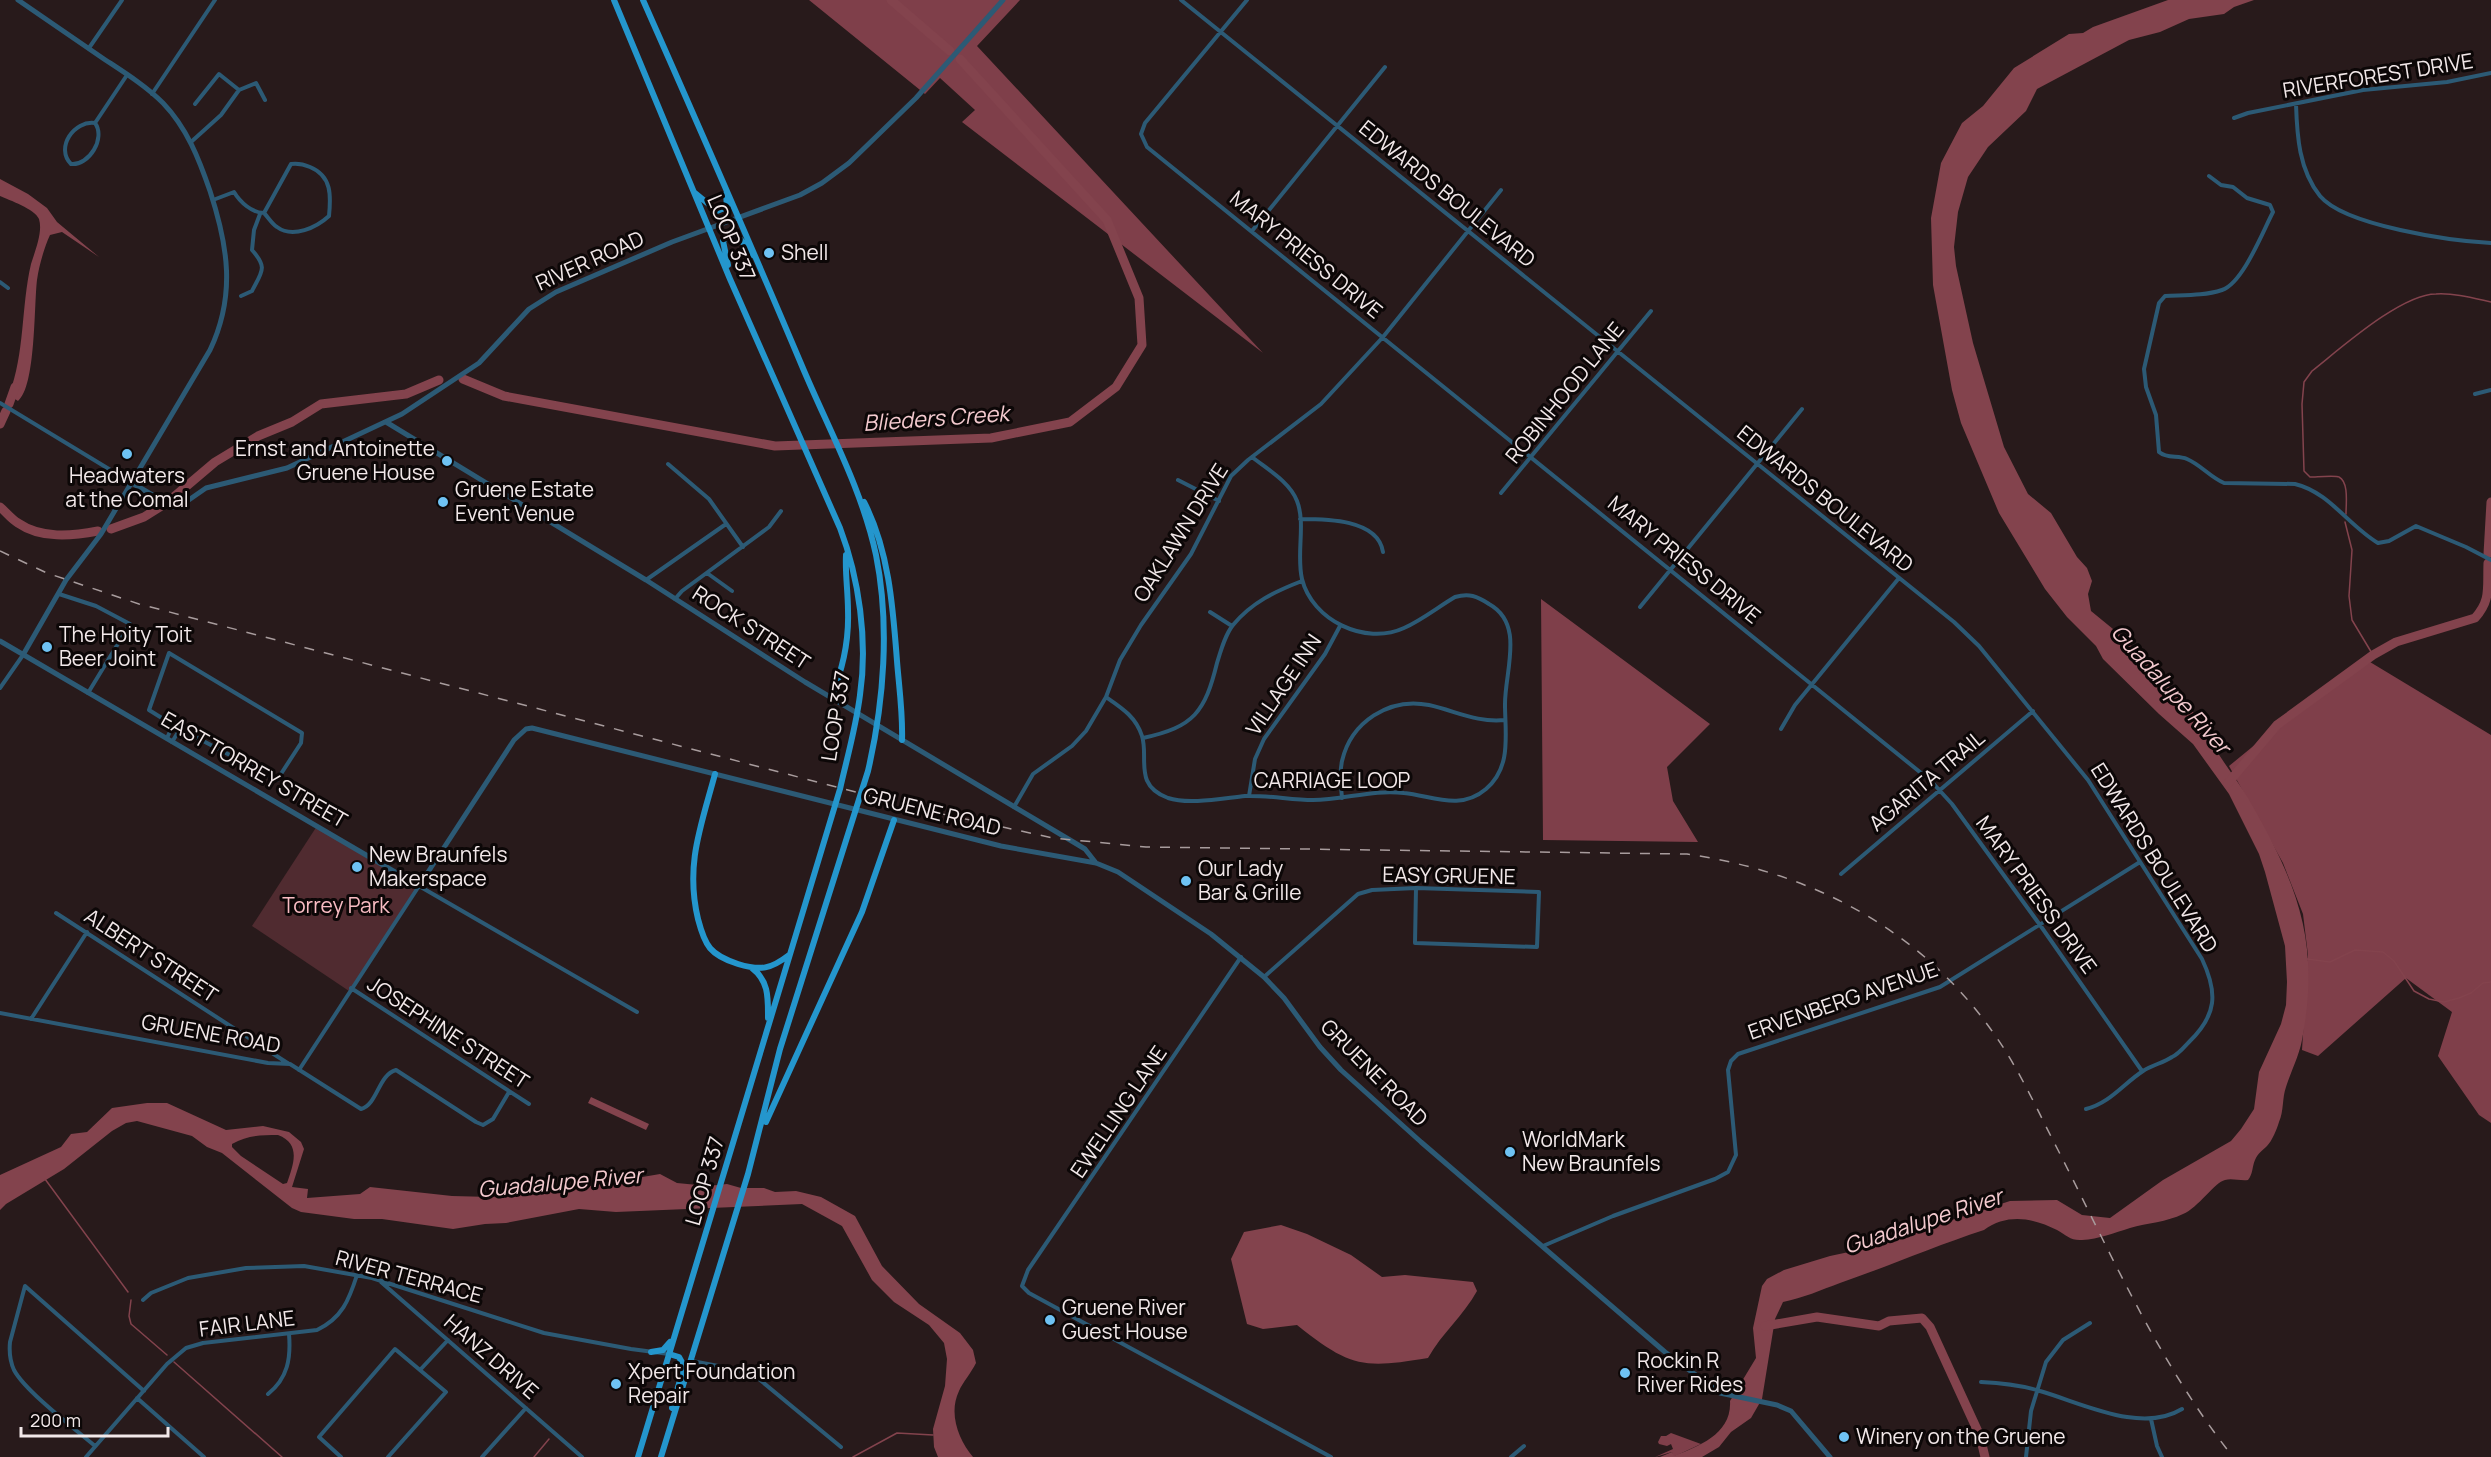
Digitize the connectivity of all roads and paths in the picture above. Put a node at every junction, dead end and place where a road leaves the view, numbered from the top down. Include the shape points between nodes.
1 (18, 0) edge
2 (122, 0) edge
3 (216, 0) edge
4 (614, 0) edge
5 (643, 0) edge
6 (1003, 0) edge
7 (1181, 0) edge
8 (1247, 0) edge
9 (1221, 32) junction
10 (88, 48) junction
11 (1384, 67) dead end
12 (2491, 73) edge
13 (127, 75) junction
14 (239, 90) junction
15 (152, 94) junction
16 (265, 100) dead end
17 (195, 104) dead end
18 (2296, 104) junction
19 (2234, 118) dead end
20 (95, 123) junction
21 (1337, 126) junction
22 (191, 142) junction
23 (2210, 176) dead end
24 (725, 186) junction
25 (1501, 190) dead end
26 (693, 191) junction
27 (213, 200) junction
28 (262, 213) junction
29 (740, 218) junction
30 (710, 229) junction
31 (1252, 231) junction
32 (1469, 232) junction
33 (2491, 243) edge
34 (760, 265) junction
35 (0, 282) edge
36 (732, 283) junction
37 (8, 288) dead end
38 (241, 296) dead end
39 (1651, 311) dead end
40 (1383, 337) junction
41 (1618, 351) junction
42 (2491, 390) edge
43 (2475, 394) dead end
44 (0, 403) edge
45 (1802, 410) dead end
46 (386, 422) junction
47 (1252, 457) junction
48 (1532, 457) junction
49 (1757, 463) junction
50 (668, 464) dead end
51 (848, 472) junction
52 (1178, 480) dead end
53 (132, 483) junction
54 (1502, 493) dead end
55 (1219, 501) junction
56 (781, 511) dead end
57 (1300, 519) junction
58 (726, 524) junction
59 (847, 545) junction
60 (743, 547) junction
61 (1383, 552) dead end
62 (2491, 560) edge
63 (1671, 570) junction
64 (707, 573) junction
65 (1899, 578) junction
66 (646, 580) junction
67 (1302, 581) junction
68 (732, 591) dead end
69 (59, 594) junction
70 (675, 599) junction
71 (1640, 607) dead end
72 (1210, 612) dead end
73 (1232, 626) junction
74 (1340, 626) junction
75 (0, 641) edge
76 (23, 655) junction
77 (1812, 684) junction
78 (0, 688) edge
79 (88, 693) junction
80 (831, 697) junction
81 (1106, 697) junction
82 (2033, 711) junction
83 (1505, 720) junction
84 (173, 725) junction
85 (180, 729) junction
86 (1781, 729) dead end
87 (1143, 738) junction
88 (169, 740) junction
89 (902, 740) junction
90 (715, 774) junction
91 (1939, 789) junction
92 (1249, 796) junction
93 (1342, 798) junction
94 (1014, 807) junction
95 (894, 820) junction
96 (2140, 862) junction
97 (1096, 863) junction
98 (1841, 874) dead end
99 (419, 886) junction
100 (1416, 888) junction
101 (56, 914) dead end
102 (2040, 925) junction
103 (87, 932) junction
104 (789, 955) junction
105 (1240, 957) junction
106 (752, 968) junction
107 (1264, 976) junction
108 (351, 988) junction
109 (637, 1012) dead end
110 (0, 1013) edge
111 (31, 1019) junction
112 (768, 1028) junction
113 (290, 1064) junction
114 (299, 1070) junction
115 (2142, 1071) junction
116 (509, 1092) junction
117 (529, 1104) dead end
118 (2086, 1109) dead end
119 (759, 1136) junction
120 (1543, 1246) junction
121 (357, 1275) junction
122 (379, 1280) junction
123 (687, 1298) junction
124 (143, 1300) dead end
125 (2090, 1323) dead end
126 (289, 1334) junction
127 (448, 1340) junction
128 (651, 1352) junction
129 (669, 1354) junction
130 (692, 1361) junction
131 (665, 1367) junction
132 (420, 1370) junction
133 (1981, 1382) dead end
134 (2038, 1390) junction
135 (144, 1391) junction
136 (268, 1394) dead end
137 (137, 1398) junction
138 (526, 1408) junction
139 (2182, 1409) dead end
140 (2151, 1419) junction
141 (671, 1423) junction
142 (95, 1446) junction
143 (1524, 1446) dead end
144 (841, 1447) dead end
145 (86, 1457) edge
146 (204, 1457) edge
147 (341, 1457) edge
148 (388, 1457) edge
149 (482, 1457) edge
150 (582, 1457) edge
151 (638, 1457) edge
152 (661, 1457) edge
153 (1331, 1457) edge
154 (1511, 1457) edge
155 (1830, 1457) edge
156 (2026, 1457) edge
157 (2162, 1457) edge

1 - 10 street
2 - 10 street
3 - 15 street
4 - 26 main road, LOOP 337
5 - 24 main road, LOOP 337
6 - 29 street, RIVER ROAD via 916,98 840,171 800,195
7 - 9 street, EDWARDS BOULEVARD
8 - 9 street
9 - 21 street, EDWARDS BOULEVARD
9 - 31 street, MARY PRIESS DRIVE via 1145,123 1141,135 1147,147
10 - 13 street
11 - 21 street
12 - 18 street, RIVERFOREST DRIVE via 2447,82 2366,89
13 - 15 street
13 - 20 street
14 - 16 street via 256,83
14 - 17 street via 219,74
14 - 22 street via 221,116
15 - 22 street via 173,115
18 - 19 street, RIVERFOREST DRIVE
18 - 33 street via 2301,155 2312,185 2326,203 2357,218 2402,230
20 - 20 street via 80,125 63,149 70,164 86,160 100,137
21 - 31 street
21 - 32 street, EDWARDS BOULEVARD
22 - 27 street
23 - 62 street via 2247,198 2270,205 2273,212 2256,250 2229,287 2162,298 2144,369 2156,415 2159,452 2188,459 2224,483 2306,487 2378,543 2416,526
24 - 26 main road via 727,207 720,211
24 - 29 main road, LOOP 337
25 - 32 street, OAKLAWN DRIVE
26 - 30 main road, LOOP 337
27 - 28 street via 234,192 242,203
27 - 53 street via 226,251 222,321 193,380
28 - 28 street via 276,227 316,228 329,216 331,197 327,181 314,168 291,164
28 - 38 street via 254,230 252,250 262,261 263,269 252,291
29 - 30 street, RIVER ROAD
29 - 34 main road, LOOP 337
30 - 36 main road, LOOP 337
30 - 46 street, RIVER ROAD via 545,297 522,315 479,363
31 - 40 street, MARY PRIESS DRIVE
32 - 40 street, OAKLAWN DRIVE
32 - 41 street, EDWARDS BOULEVARD
34 - 36 main road via 736,234 728,235 723,242
34 - 51 main road, LOOP 337
35 - 37 street
36 - 59 main road, LOOP 337
39 - 41 street, ROBINHOOD LANE
40 - 47 street, OAKLAWN DRIVE via 1321,404
40 - 48 street, MARY PRIESS DRIVE
41 - 48 street, ROBINHOOD LANE
41 - 49 street, EDWARDS BOULEVARD
42 - 43 street
44 - 53 street
45 - 49 street
46 - 53 street, RIVER ROAD via 287,468 206,488 177,507 168,506
46 - 66 street, ROCK STREET
47 - 55 street, OAKLAWN DRIVE via 1231,476
47 - 57 street via 1293,493
48 - 54 street, ROBINHOOD LANE
48 - 63 street, MARY PRIESS DRIVE
49 - 63 street
49 - 65 street, EDWARDS BOULEVARD
50 - 58 street via 709,499
51 - 89 main road via 869,512 889,586
51 - 119 main road, LOOP 337 via 870,532 878,570 884,634 876,736 780,1049
52 - 55 street
53 - 69 street
55 - 81 street, OAKLAWN DRIVE via 1191,554 1120,660
56 - 60 street via 769,527
57 - 61 street via 1358,526 1374,533 1382,542
57 - 67 street
58 - 60 street
58 - 66 street
59 - 80 main road via 847,642
59 - 104 main road, LOOP 337 via 860,626 860,694 847,760
60 - 64 street
63 - 71 street
63 - 77 street, MARY PRIESS DRIVE
64 - 68 street
64 - 70 street
65 - 77 street
65 - 82 street, EDWARDS BOULEVARD via 1965,632
66 - 70 street, ROCK STREET
67 - 73 street via 1254,604
67 - 74 street, CARRIAGE LOOP via 1317,609
69 - 76 street
69 - 79 street via 96,606 130,624
70 - 80 street, ROCK STREET
72 - 73 street
73 - 87 street via 1209,694 1198,711 1183,724
74 - 83 street, CARRIAGE LOOP via 1386,633 1403,628 1455,597 1476,596 1496,608 1509,627
74 - 92 street, VILLAGE INN via 1325,654 1264,739 1255,759
75 - 76 street, EAST TORREY STREET
76 - 78 street
76 - 79 street, EAST TORREY STREET
77 - 86 street
77 - 91 street, MARY PRIESS DRIVE
79 - 88 street, EAST TORREY STREET
80 - 89 street, ROCK STREET
81 - 87 street via 1127,711
81 - 94 street, OAKLAWN DRIVE via 1079,739 1033,774
82 - 91 street, AGARITA TRAIL
82 - 96 street, EDWARDS BOULEVARD via 2080,769
83 - 93 street, CARRIAGE LOOP via 1506,752 1501,768 1493,782 1471,798 1448,802 1398,792
83 - 93 street via 1469,718 1419,704 1380,711 1349,742 1341,764
84 - 85 street
84 - 85 street via 149,710 169,653 302,733 301,743 277,780
84 - 88 street
85 - 88 street
87 - 92 street, CARRIAGE LOOP via 1142,766 1146,779 1168,798
88 - 99 street, EAST TORREY STREET
89 - 94 street, ROCK STREET
90 - 95 street, GRUENE ROAD
90 - 99 street, GRUENE ROAD via 541,729 526,729 514,740
90 - 106 main road via 694,853 694,901 708,947 726,960
91 - 98 street, AGARITA TRAIL
91 - 102 street, MARY PRIESS DRIVE
92 - 93 street, CARRIAGE LOOP
94 - 97 street, ROCK STREET via 1085,849
95 - 97 street, GRUENE ROAD via 1001,846
95 - 119 main road via 862,912
96 - 102 street, ERVENBERG AVENUE
96 - 115 street, EDWARDS BOULEVARD via 2202,959 2213,1001 2209,1017 2197,1035 2173,1057
97 - 105 street, GRUENE ROAD via 1126,877
99 - 108 street, GRUENE ROAD
99 - 109 street, EAST TORREY STREET
100 - 100 street, EASY GRUENE via 1539,892 1538,947 1415,943
100 - 107 street, EASY GRUENE via 1358,894
101 - 103 street, ALBERT STREET
102 - 115 street, MARY PRIESS DRIVE
102 - 120 street, ERVENBERG AVENUE via 1935,989 1738,1054 1728,1070 1736,1155 1728,1172
103 - 111 street
103 - 113 street, ALBERT STREET
104 - 106 main road via 775,965
104 - 112 main road, LOOP 337
105 - 107 street, GRUENE ROAD
105 - 153 street, EWELLING LANE via 1022,1283 1029,1293
106 - 112 main road via 766,986
107 - 120 street, GRUENE ROAD via 1341,1070
108 - 114 street, GRUENE ROAD
108 - 116 street, JOSEPHINE STREET
110 - 111 street, GRUENE ROAD
111 - 113 street, GRUENE ROAD
112 - 123 main road, LOOP 337
113 - 114 street, GRUENE ROAD
114 - 116 street via 361,1109 368,1106 389,1073 396,1070 483,1125 493,1119
115 - 118 street, EDWARDS BOULEVARD via 2102,1104
116 - 117 street, JOSEPHINE STREET
119 - 130 main road, LOOP 337
120 - 155 street, GRUENE ROAD via 1714,1390 1791,1411
121 - 122 street, RIVER TERRACE
121 - 124 street, RIVER TERRACE via 304,1266 246,1268 188,1278
121 - 126 street, FAIR LANE via 348,1302 335,1319 317,1330
122 - 127 street, HANZ DRIVE
122 - 128 street, RIVER TERRACE via 544,1333
123 - 128 main road via 682,1302 668,1346
123 - 129 main road, LOOP 337
125 - 134 street via 2056,1346 2046,1362
126 - 135 street, FAIR LANE via 192,1346 178,1353
126 - 136 street via 288,1365 278,1387
127 - 132 street
127 - 138 street, HANZ DRIVE
128 - 129 street, RIVER TERRACE
128 - 131 main road via 663,1360
129 - 131 main road, LOOP 337
129 - 141 main road via 679,1357 684,1366 670,1413
130 - 141 main road, LOOP 337
130 - 144 street via 754,1376
131 - 151 main road, LOOP 337
132 - 147 street via 395,1348 319,1437
132 - 148 street via 446,1392
133 - 134 street
134 - 140 street via 2130,1418
134 - 156 street via 2031,1411
135 - 137 street, FAIR LANE
135 - 142 street via 25,1286 10,1342 14,1370 27,1387
137 - 142 street, FAIR LANE
137 - 146 street
138 - 149 street
138 - 150 street, HANZ DRIVE
139 - 140 street via 2171,1416
140 - 157 street
141 - 152 main road, LOOP 337
142 - 145 street, FAIR LANE
143 - 154 street

